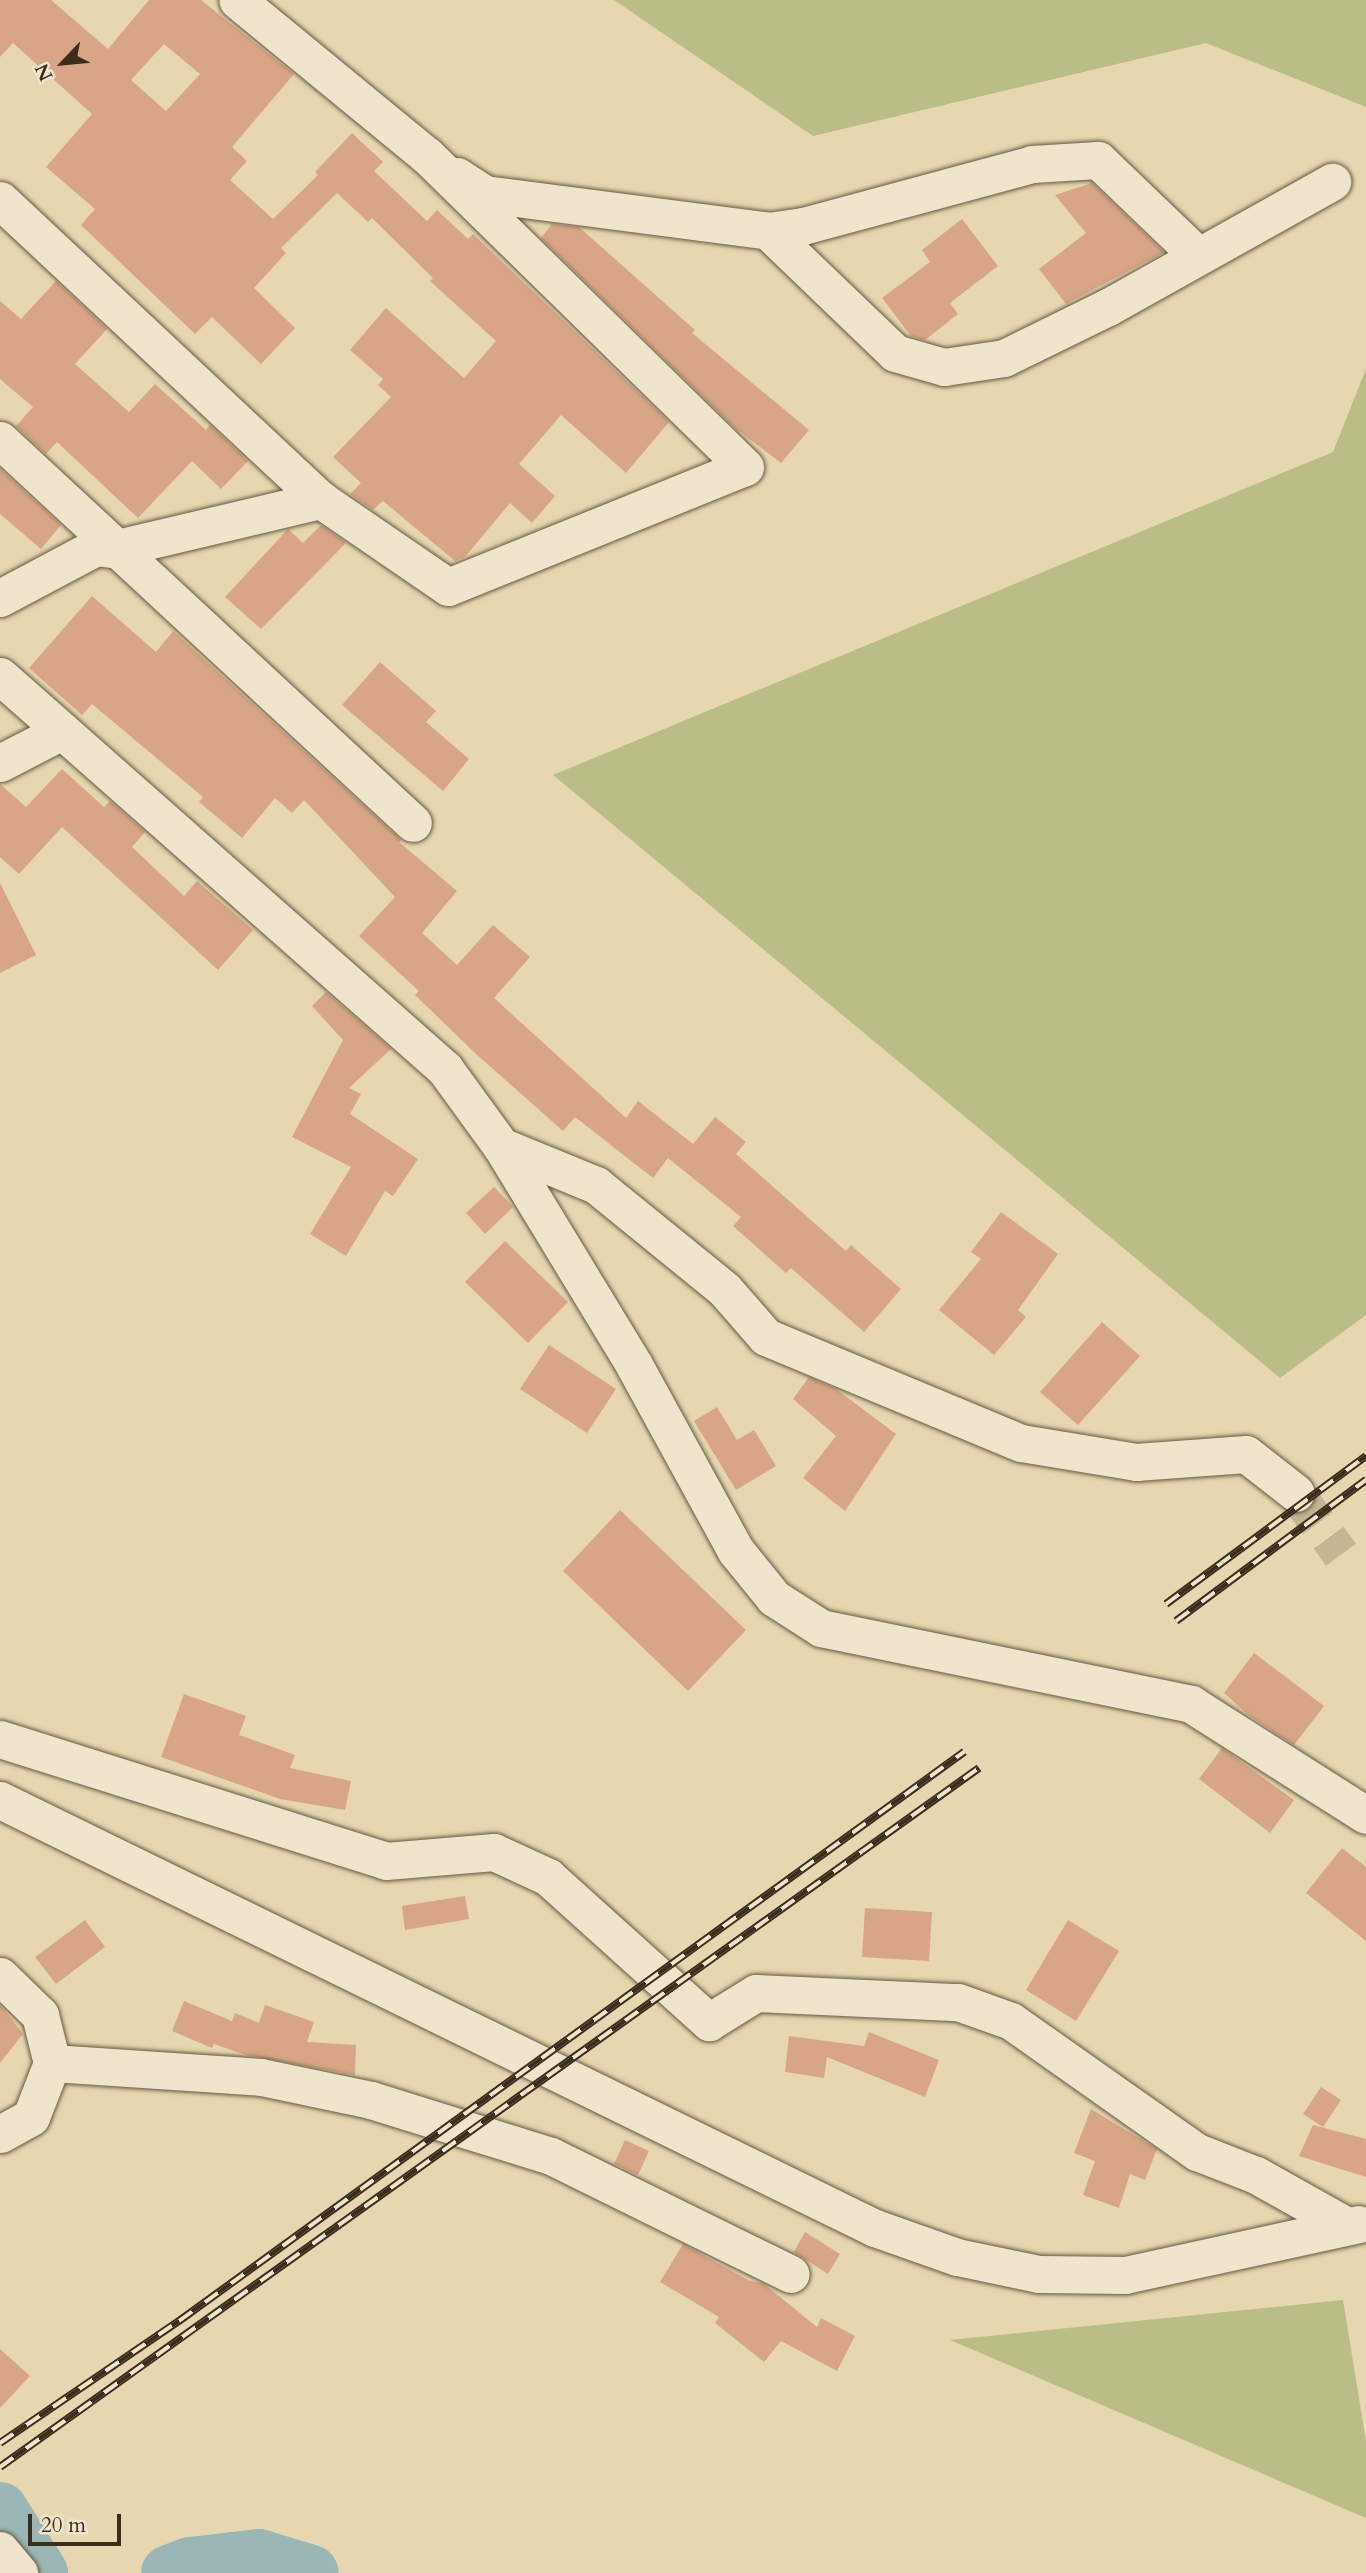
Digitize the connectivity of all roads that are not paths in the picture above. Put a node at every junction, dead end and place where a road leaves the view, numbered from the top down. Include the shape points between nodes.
1 (237, 0) edge
2 (426, 155) junction
3 (1332, 182) dead end
4 (0, 200) edge
5 (768, 231) junction
6 (1196, 254) junction
7 (0, 440) edge
8 (320, 500) junction
9 (113, 549) junction
10 (0, 598) edge
11 (0, 676) edge
12 (62, 731) junction
13 (0, 763) edge
14 (413, 823) dead end
15 (501, 1146) junction
16 (1297, 1493) tunnel mouth
17 (0, 1739) edge
18 (0, 1800) edge
19 (1366, 1815) edge
20 (0, 1976) edge
21 (52, 2063) junction
22 (0, 2134) edge
23 (1356, 2224) edge
24 (791, 2274) dead end
25 (0, 2550) edge
26 (19, 2573) edge

1 - 2 street
2 - 5 street via 485,194
2 - 8 street via 746,467 448,587
3 - 6 street
4 - 8 street
5 - 6 street via 803,226 1031,164 1098,160
5 - 6 street via 895,353 944,367 1004,358 1108,307
7 - 9 street
8 - 9 street
9 - 10 street via 96,547
9 - 14 street
11 - 12 street
12 - 13 street
12 - 15 street via 445,1069
15 - 16 street via 596,1185 725,1290 766,1337 1021,1443 1136,1462 1246,1454
15 - 19 street via 634,1365 736,1551 774,1598 821,1628 1191,1704
17 - 23 street via 386,1861 494,1852 548,1877 709,2022 756,1993 958,2002 1011,2021 1197,2152
18 - 23 street via 875,2228 957,2257 1039,2274 1125,2275
20 - 21 street via 40,2015
21 - 22 street via 31,2117
21 - 24 street via 261,2077 371,2100 551,2156
25 - 26 street

